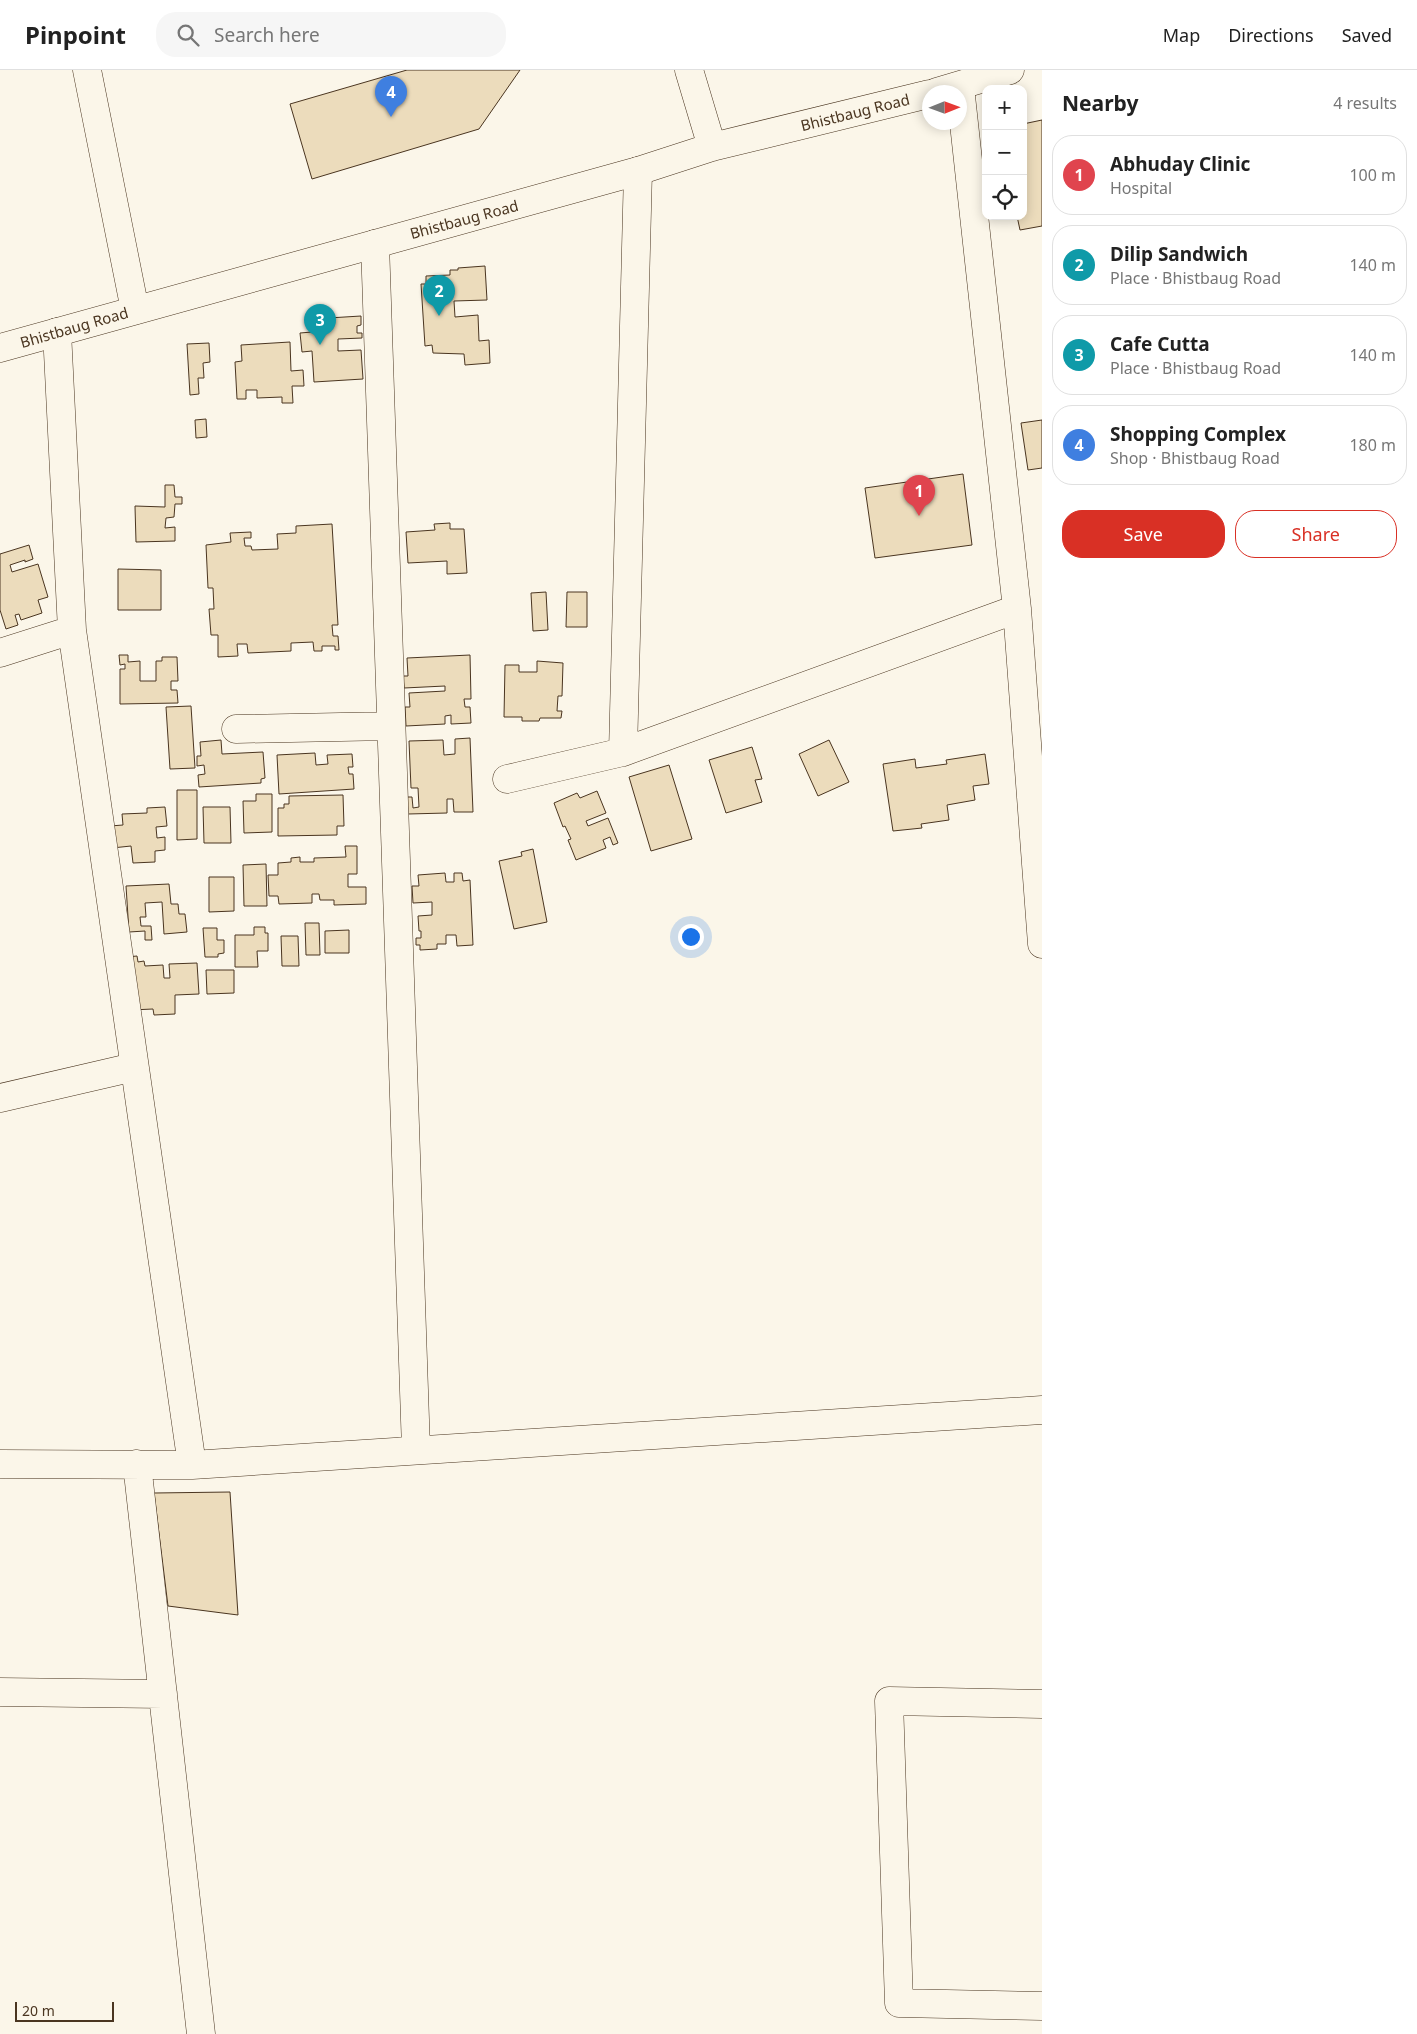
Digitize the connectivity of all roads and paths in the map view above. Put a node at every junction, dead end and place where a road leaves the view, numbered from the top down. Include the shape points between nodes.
1 (87, 70) edge
2 (689, 70) edge
3 (1010, 70) edge
4 (964, 85) edge
5 (922, 96) edge
6 (953, 130) edge
7 (712, 147) junction
8 (638, 171) junction
9 (375, 244) junction
10 (135, 310) junction
11 (57, 332) junction
12 (0, 348) edge
13 (1017, 609) junction
14 (72, 630) junction
15 (0, 653) edge
16 (390, 726) junction
17 (236, 729) dead end
18 (623, 752) junction
19 (507, 779) dead end
20 (1042, 944) edge
21 (134, 1067) junction
22 (0, 1098) edge
23 (1042, 1410) edge
24 (416, 1449) junction
25 (0, 1464) edge
26 (137, 1464) junction
27 (192, 1465) junction
28 (0, 1692) edge
29 (163, 1694) junction
30 (1042, 1704) edge
31 (1042, 2006) edge
32 (202, 2034) edge

1 - 10 street
2 - 7 street
3 - 4 street
5 - 7 street, Bhistbaug Road
6 - 13 street
7 - 8 street, Bhistbaug Road
8 - 9 street, Bhistbaug Road
8 - 18 street
9 - 10 street, Bhistbaug Road
9 - 16 street
10 - 11 street, Bhistbaug Road
11 - 12 street, Bhistbaug Road
11 - 14 street
13 - 18 street
13 - 20 street
14 - 15 street
14 - 21 street
16 - 17 street
16 - 24 street
18 - 19 street
21 - 22 street
21 - 27 street
23 - 24 street
24 - 27 street
25 - 26 street
26 - 27 street
26 - 29 street
28 - 29 street
29 - 32 street
30 - 31 street via 889,1702 900,2003

